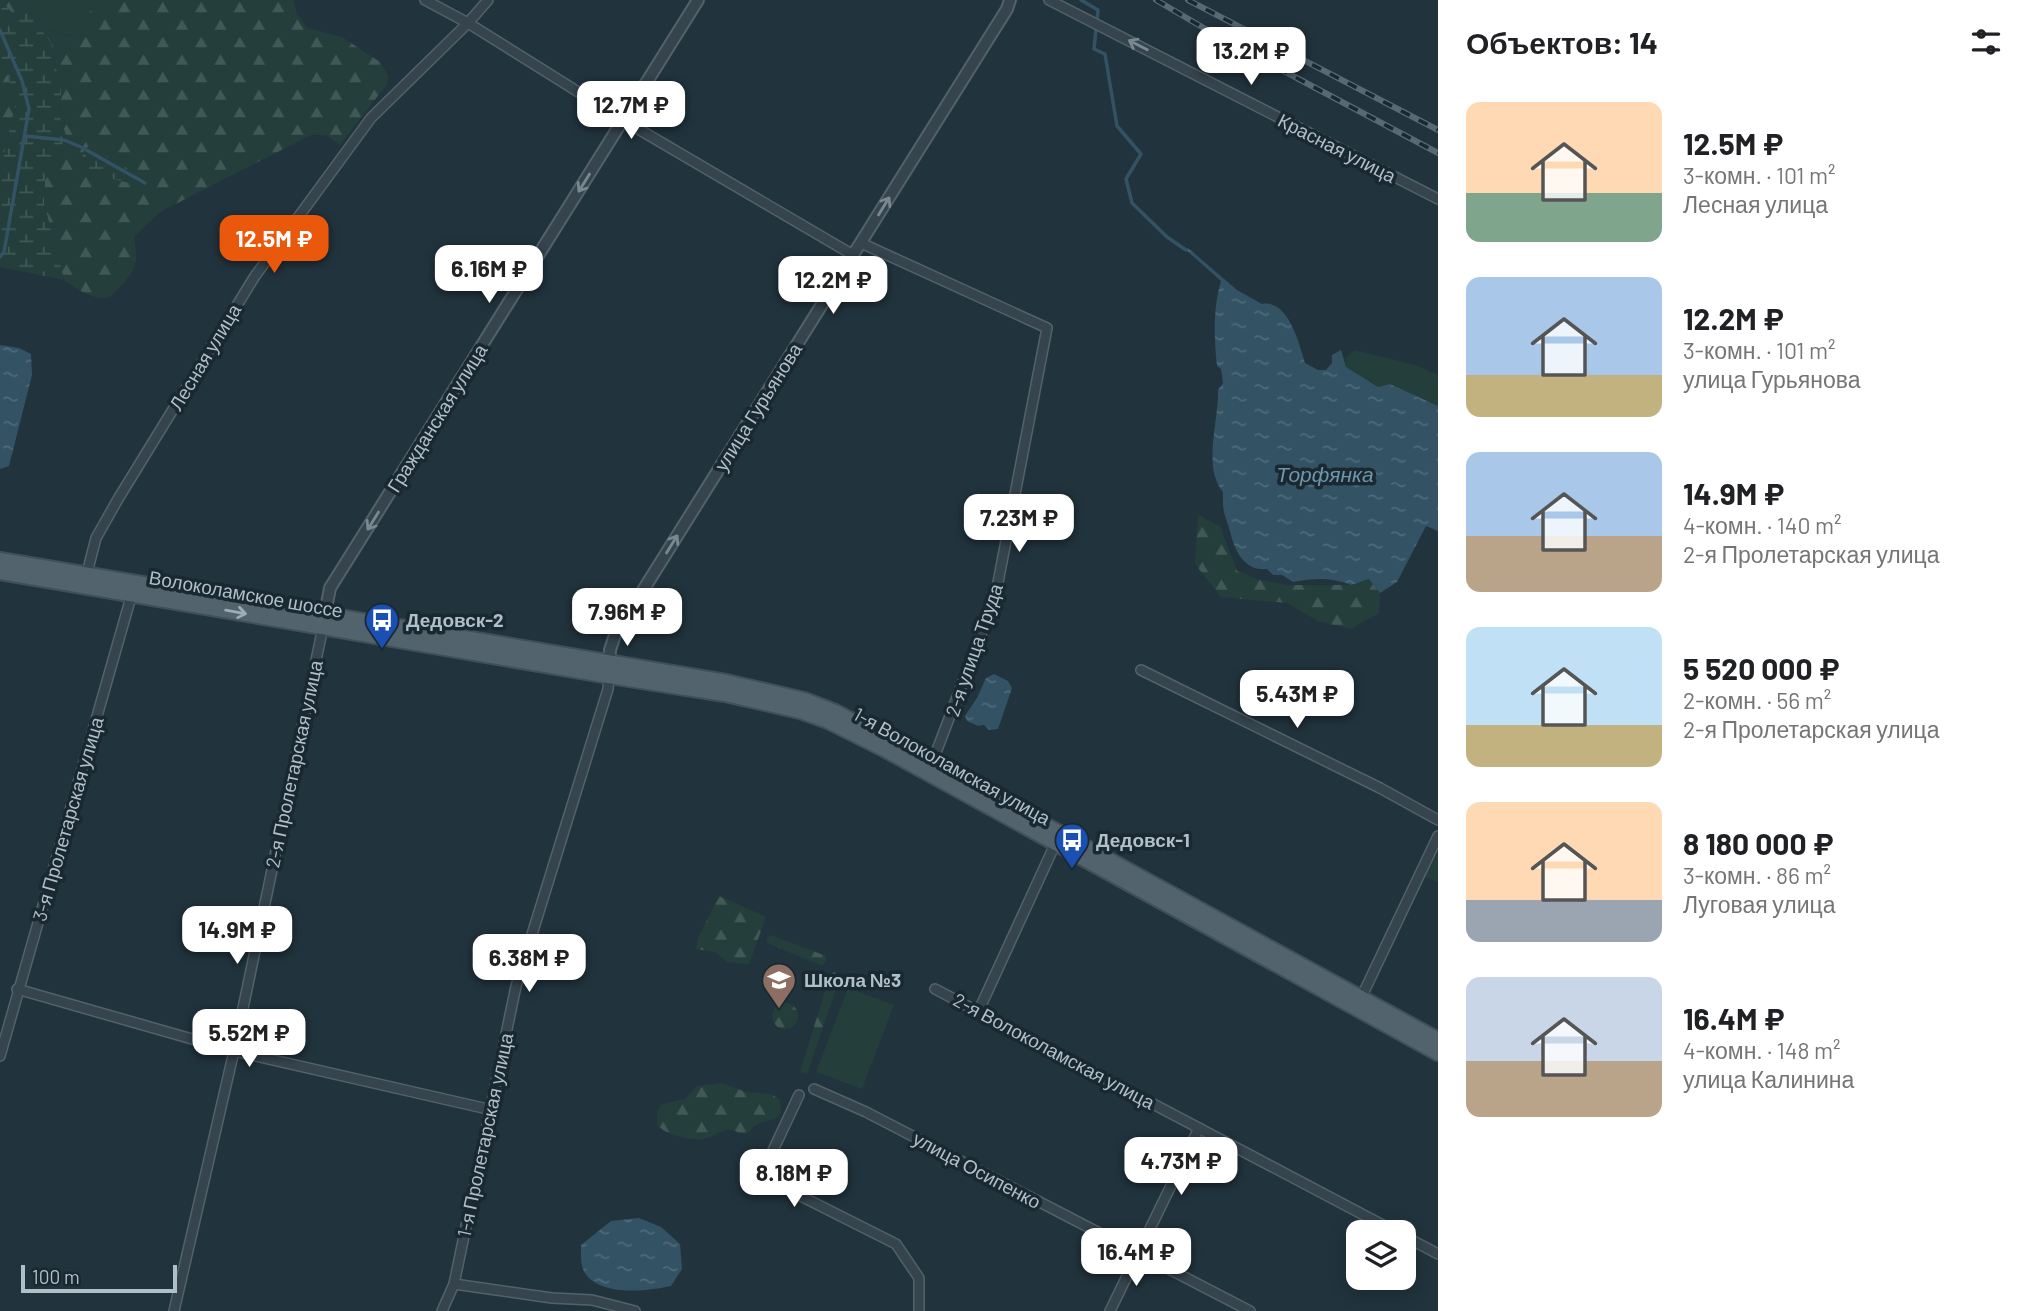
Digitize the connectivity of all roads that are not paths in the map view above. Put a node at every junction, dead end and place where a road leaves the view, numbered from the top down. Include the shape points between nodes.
1 (425, 0) edge
2 (488, 0) edge
3 (698, 0) edge
4 (1010, 0) edge
5 (1049, 0) edge
6 (468, 23) junction
7 (623, 120) junction
8 (1438, 200) edge
9 (861, 243) junction
10 (853, 255) junction
11 (0, 560) edge
12 (0, 572) edge
13 (87, 573) junction
14 (134, 588) junction
15 (324, 621) junction
16 (609, 670) junction
17 (1141, 670) dead end
18 (932, 763) junction
19 (1438, 820) edge
20 (1438, 836) edge
21 (1057, 839) junction
22 (18, 989) junction
23 (935, 989) dead end
24 (1361, 998) junction
25 (979, 1010) junction
26 (1438, 1040) edge
27 (234, 1051) junction
28 (1438, 1053) edge
29 (0, 1056) edge
30 (814, 1089) dead end
31 (799, 1095) dead end
32 (492, 1110) junction
33 (1199, 1128) junction
34 (1373, 1220) edge
35 (1416, 1242) edge
36 (1136, 1253) junction
37 (1438, 1254) edge
38 (454, 1284) junction
39 (174, 1311) edge
40 (442, 1311) edge
41 (635, 1311) edge
42 (919, 1311) edge
43 (1110, 1311) edge
44 (1250, 1311) edge

1 - 6 street
2 - 6 street, Лесная улица
3 - 7 street, Гражданская улица
9 -> 4 street, улица Гурьянова
8 -> 5 street, Красная улица
6 - 7 street
6 - 13 street, Лесная улица via 371,118 255,276 96,538
7 - 10 street
7 -> 15 street, Гражданская улица via 330,589
9 - 10 street, улица Гурьянова
9 - 18 street, 2-я улица Труда via 1047,328 995,598
16 -> 10 street, улица Гурьянова via 615,635
11 - 13 main road, Волоколамское шоссе
12 - 14 main road, Волоколамское шоссе
13 - 14 main road, Волоколамское шоссе
14 - 15 main road, Волоколамское шоссе
14 - 22 street, 3-я Пролетарская улица
15 - 16 main road, Волоколамское шоссе
15 - 27 street, 2-я Пролетарская улица
16 - 18 main road, 1-я Волоколамская улица via 737,684 804,700
16 - 21 main road, 1-я Волоколамская улица via 770,703 819,718
16 - 32 street, 1-я Пролетарская улица via 608,690 516,986
17 - 19 street
18 - 21 main road, 1-я Волоколамская улица
20 - 24 street
21 - 24 main road, 1-я Волоколамская улица
21 - 25 street
21 - 28 main road, 1-я Волоколамская улица
22 - 27 street
22 - 29 street, 3-я Пролетарская улица
23 - 25 street, 2-я Волоколамская улица
24 - 26 main road, 1-я Волоколамская улица
25 - 33 street, 2-я Волоколамская улица
27 - 32 street
27 - 39 street, 2-я Пролетарская улица
30 - 36 street, улица Осипенко
31 - 42 street via 761,1176 896,1244 919,1278
32 - 38 street, 1-я Пролетарская улица
33 - 34 street, 2-я Волоколамская улица
33 - 36 street
35 - 37 street
36 - 43 street
36 - 44 street, улица Осипенко
38 - 40 street, 1-я Пролетарская улица
38 - 41 street via 592,1300

